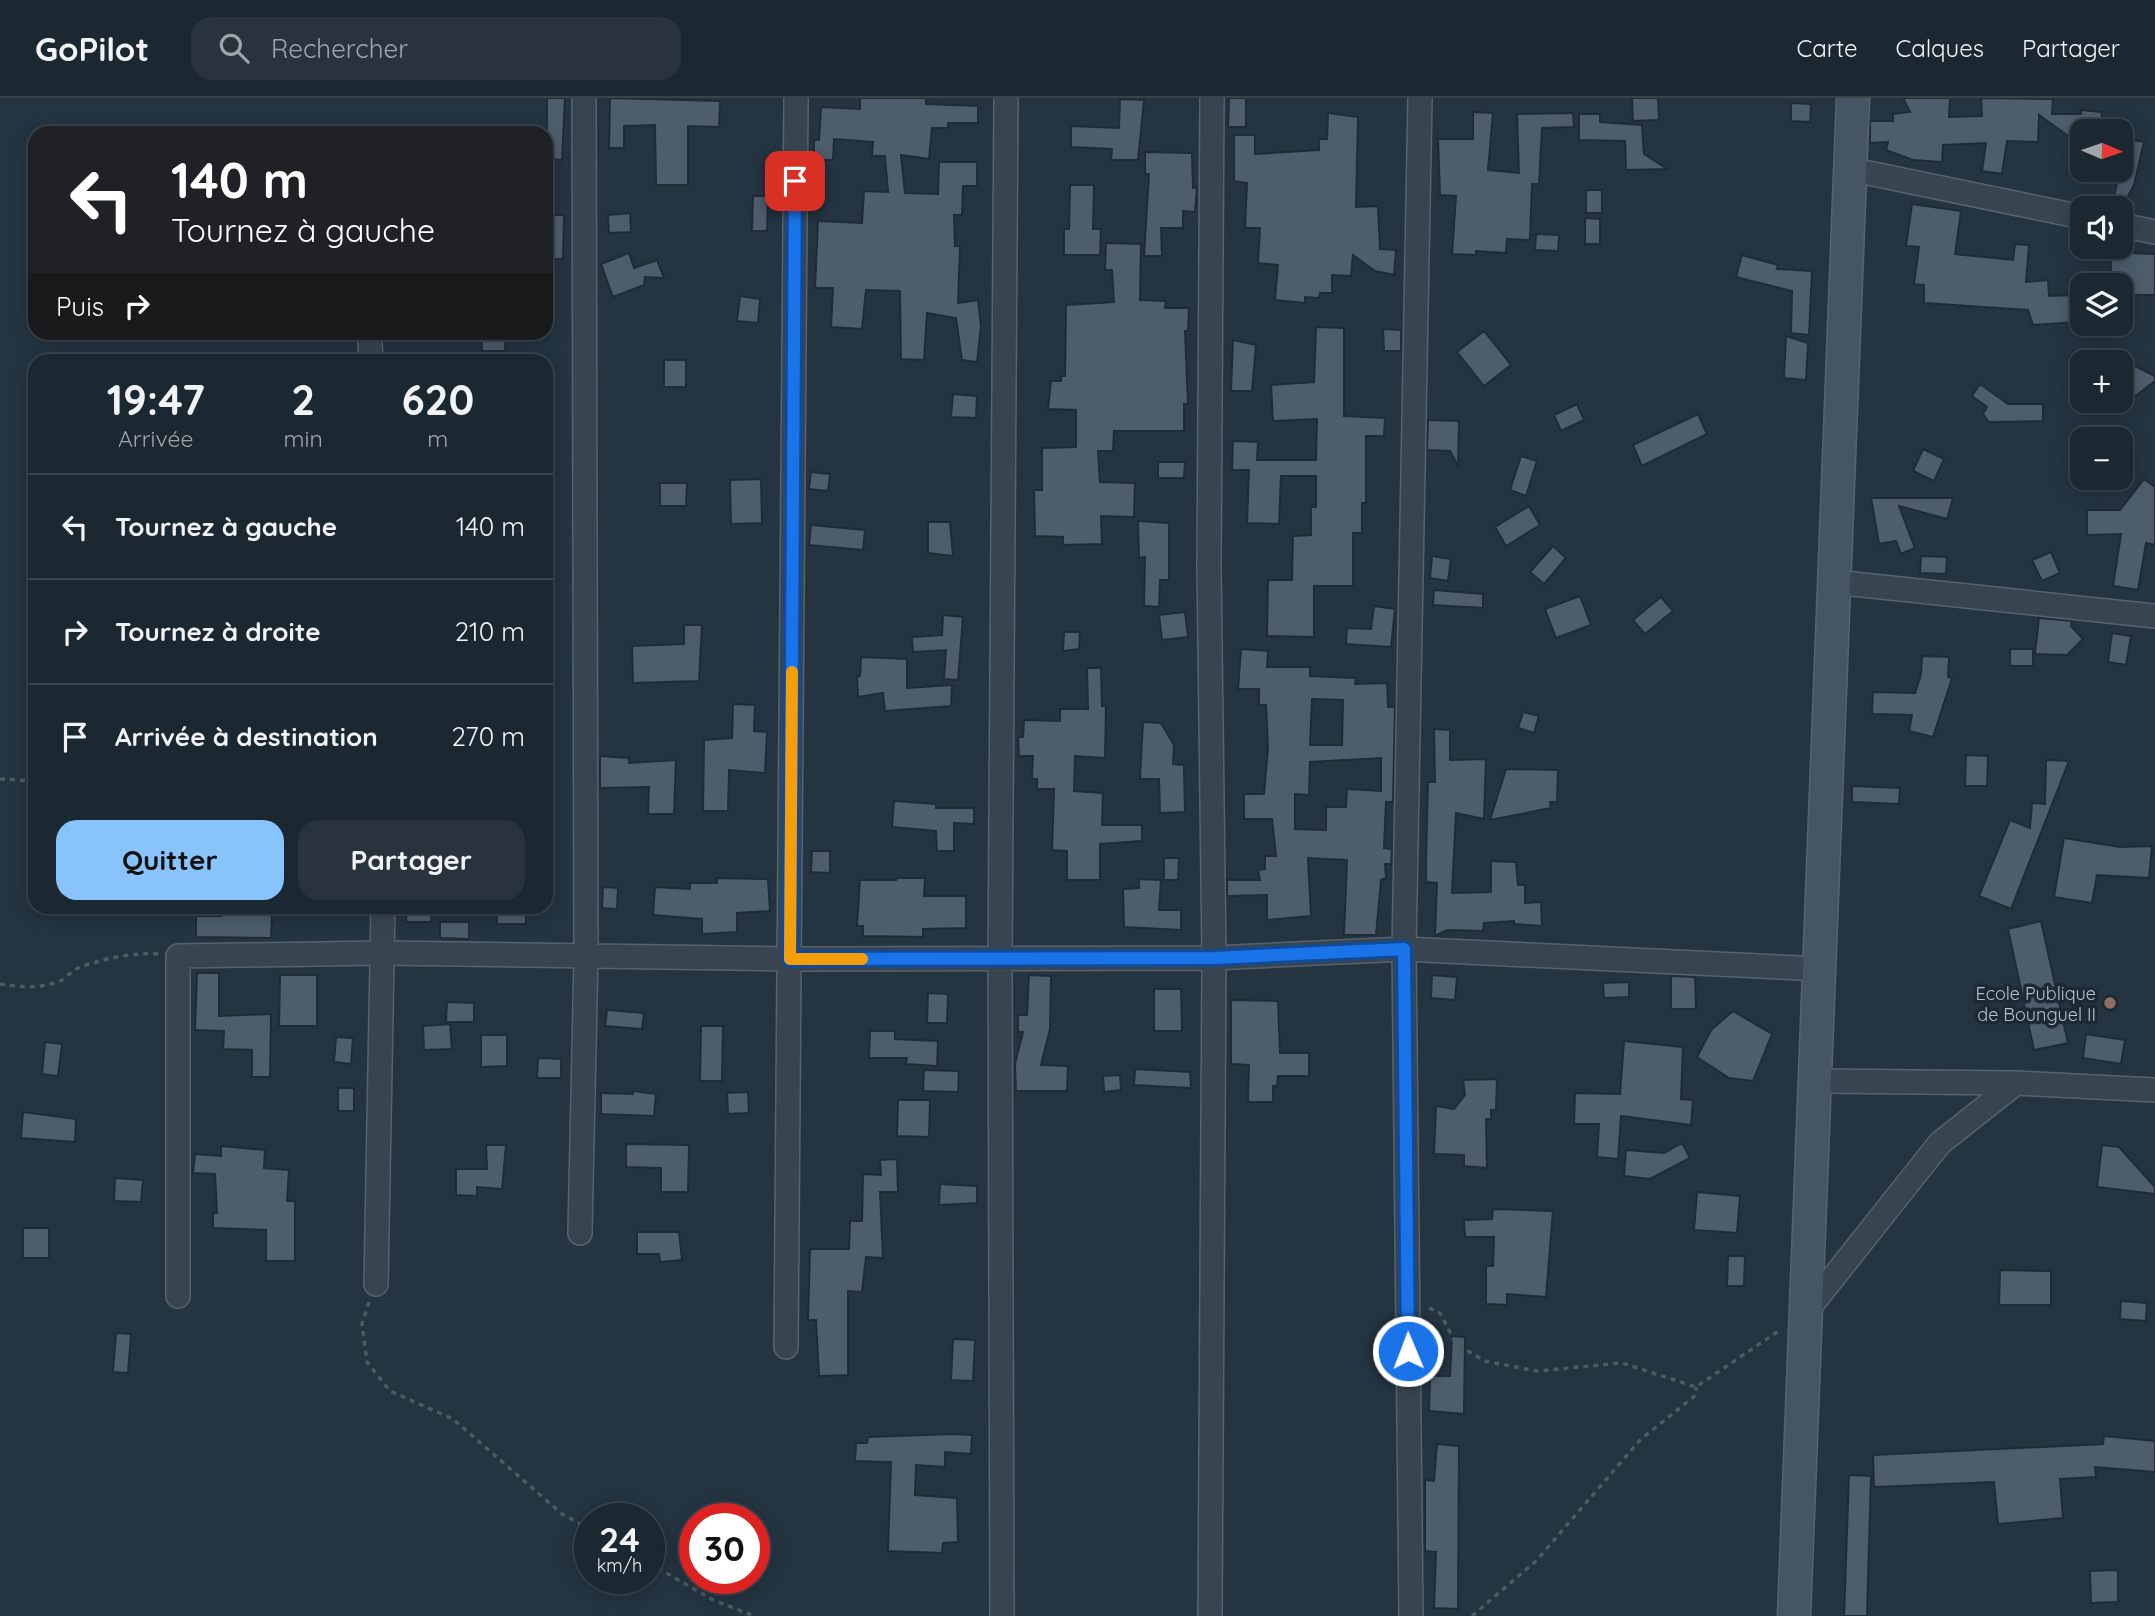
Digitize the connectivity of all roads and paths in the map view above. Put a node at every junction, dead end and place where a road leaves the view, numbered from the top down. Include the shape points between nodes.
1 (584, 98) edge
2 (796, 98) edge
3 (1006, 98) edge
4 (1212, 98) edge
5 (1420, 98) edge
6 (1853, 98) edge
7 (1849, 169) junction
8 (2070, 215) edge
9 (2133, 227) edge
10 (2155, 232) edge
11 (1834, 582) junction
12 (2155, 616) edge
13 (0, 779) edge
14 (28, 780) edge
15 (383, 914) edge
16 (1404, 949) junction
17 (383, 953) junction
18 (178, 956) junction
19 (586, 956) junction
20 (1214, 958) junction
21 (790, 959) junction
22 (1000, 959) junction
23 (1820, 969) junction
24 (0, 984) edge
25 (1817, 1081) junction
26 (2016, 1083) junction
27 (2155, 1090) edge
28 (580, 1233) dead end
29 (376, 1283) joint
30 (178, 1296) dead end
31 (1408, 1298) junction
32 (1805, 1313) junction
33 (786, 1347) dead end
34 (1696, 1387) junction
35 (574, 1521) edge
36 (665, 1572) edge
37 (754, 1616) edge
38 (1002, 1616) edge
39 (1210, 1616) edge
40 (1411, 1616) edge
41 (1472, 1616) edge
42 (1794, 1616) edge

1 - 19 street
2 - 21 street
3 - 22 street
4 - 20 street via 1209,565
5 - 16 street
6 - 7 main road
7 - 8 street
7 - 11 main road
9 - 10 street
11 - 12 street
11 - 23 main road
13 - 14 path
15 - 17 street
16 - 20 street
16 - 23 street
16 - 31 street
17 - 18 street
17 - 19 street
17 - 29 street
18 - 24 path via 144,953 76,969 61,980 26,988
18 - 30 street
19 - 21 street
19 - 28 street
20 - 22 street
20 - 39 street
21 - 22 street
21 - 33 street
22 - 38 street
23 - 25 main road
25 - 26 street
25 - 32 main road
26 - 27 street
26 - 32 street via 1940,1143
29 - 35 path via 362,1324 367,1362 390,1391 453,1419
31 - 34 path via 1440,1313 1456,1344 1485,1361 1537,1371 1622,1363
31 - 40 street
32 - 34 path
32 - 42 main road
34 - 41 path via 1696,1395 1640,1440 1536,1561
36 - 37 path via 713,1600

